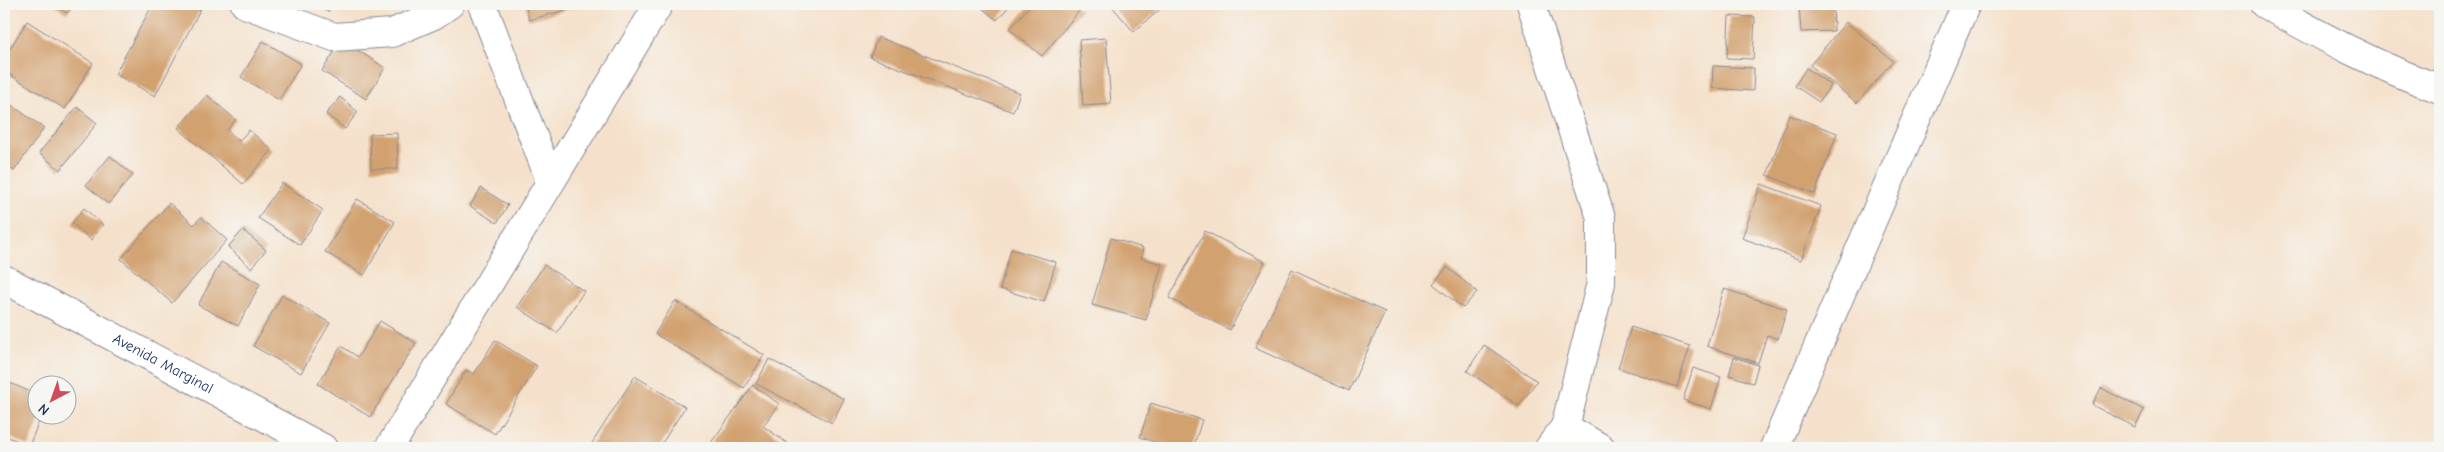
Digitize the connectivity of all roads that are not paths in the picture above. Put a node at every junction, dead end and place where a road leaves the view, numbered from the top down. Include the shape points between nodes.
1 (245, 4) edge
2 (450, 4) edge
3 (482, 4) edge
4 (659, 4) edge
5 (1531, 4) edge
6 (1966, 4) edge
7 (2264, 4) edge
8 (2440, 88) edge
9 (550, 180) junction
10 (4, 279) edge
11 (1557, 438) edge
12 (323, 448) edge
13 (390, 448) edge
14 (1601, 448) edge
15 (1774, 448) edge

1 - 2 street via 334,37 392,33 434,16
3 - 9 street
4 - 9 street
5 - 11 street via 1601,218 1601,283
6 - 15 street
7 - 8 street via 2332,42 2400,74
9 - 13 street
10 - 12 street, Avenida Marginal
11 - 14 street

